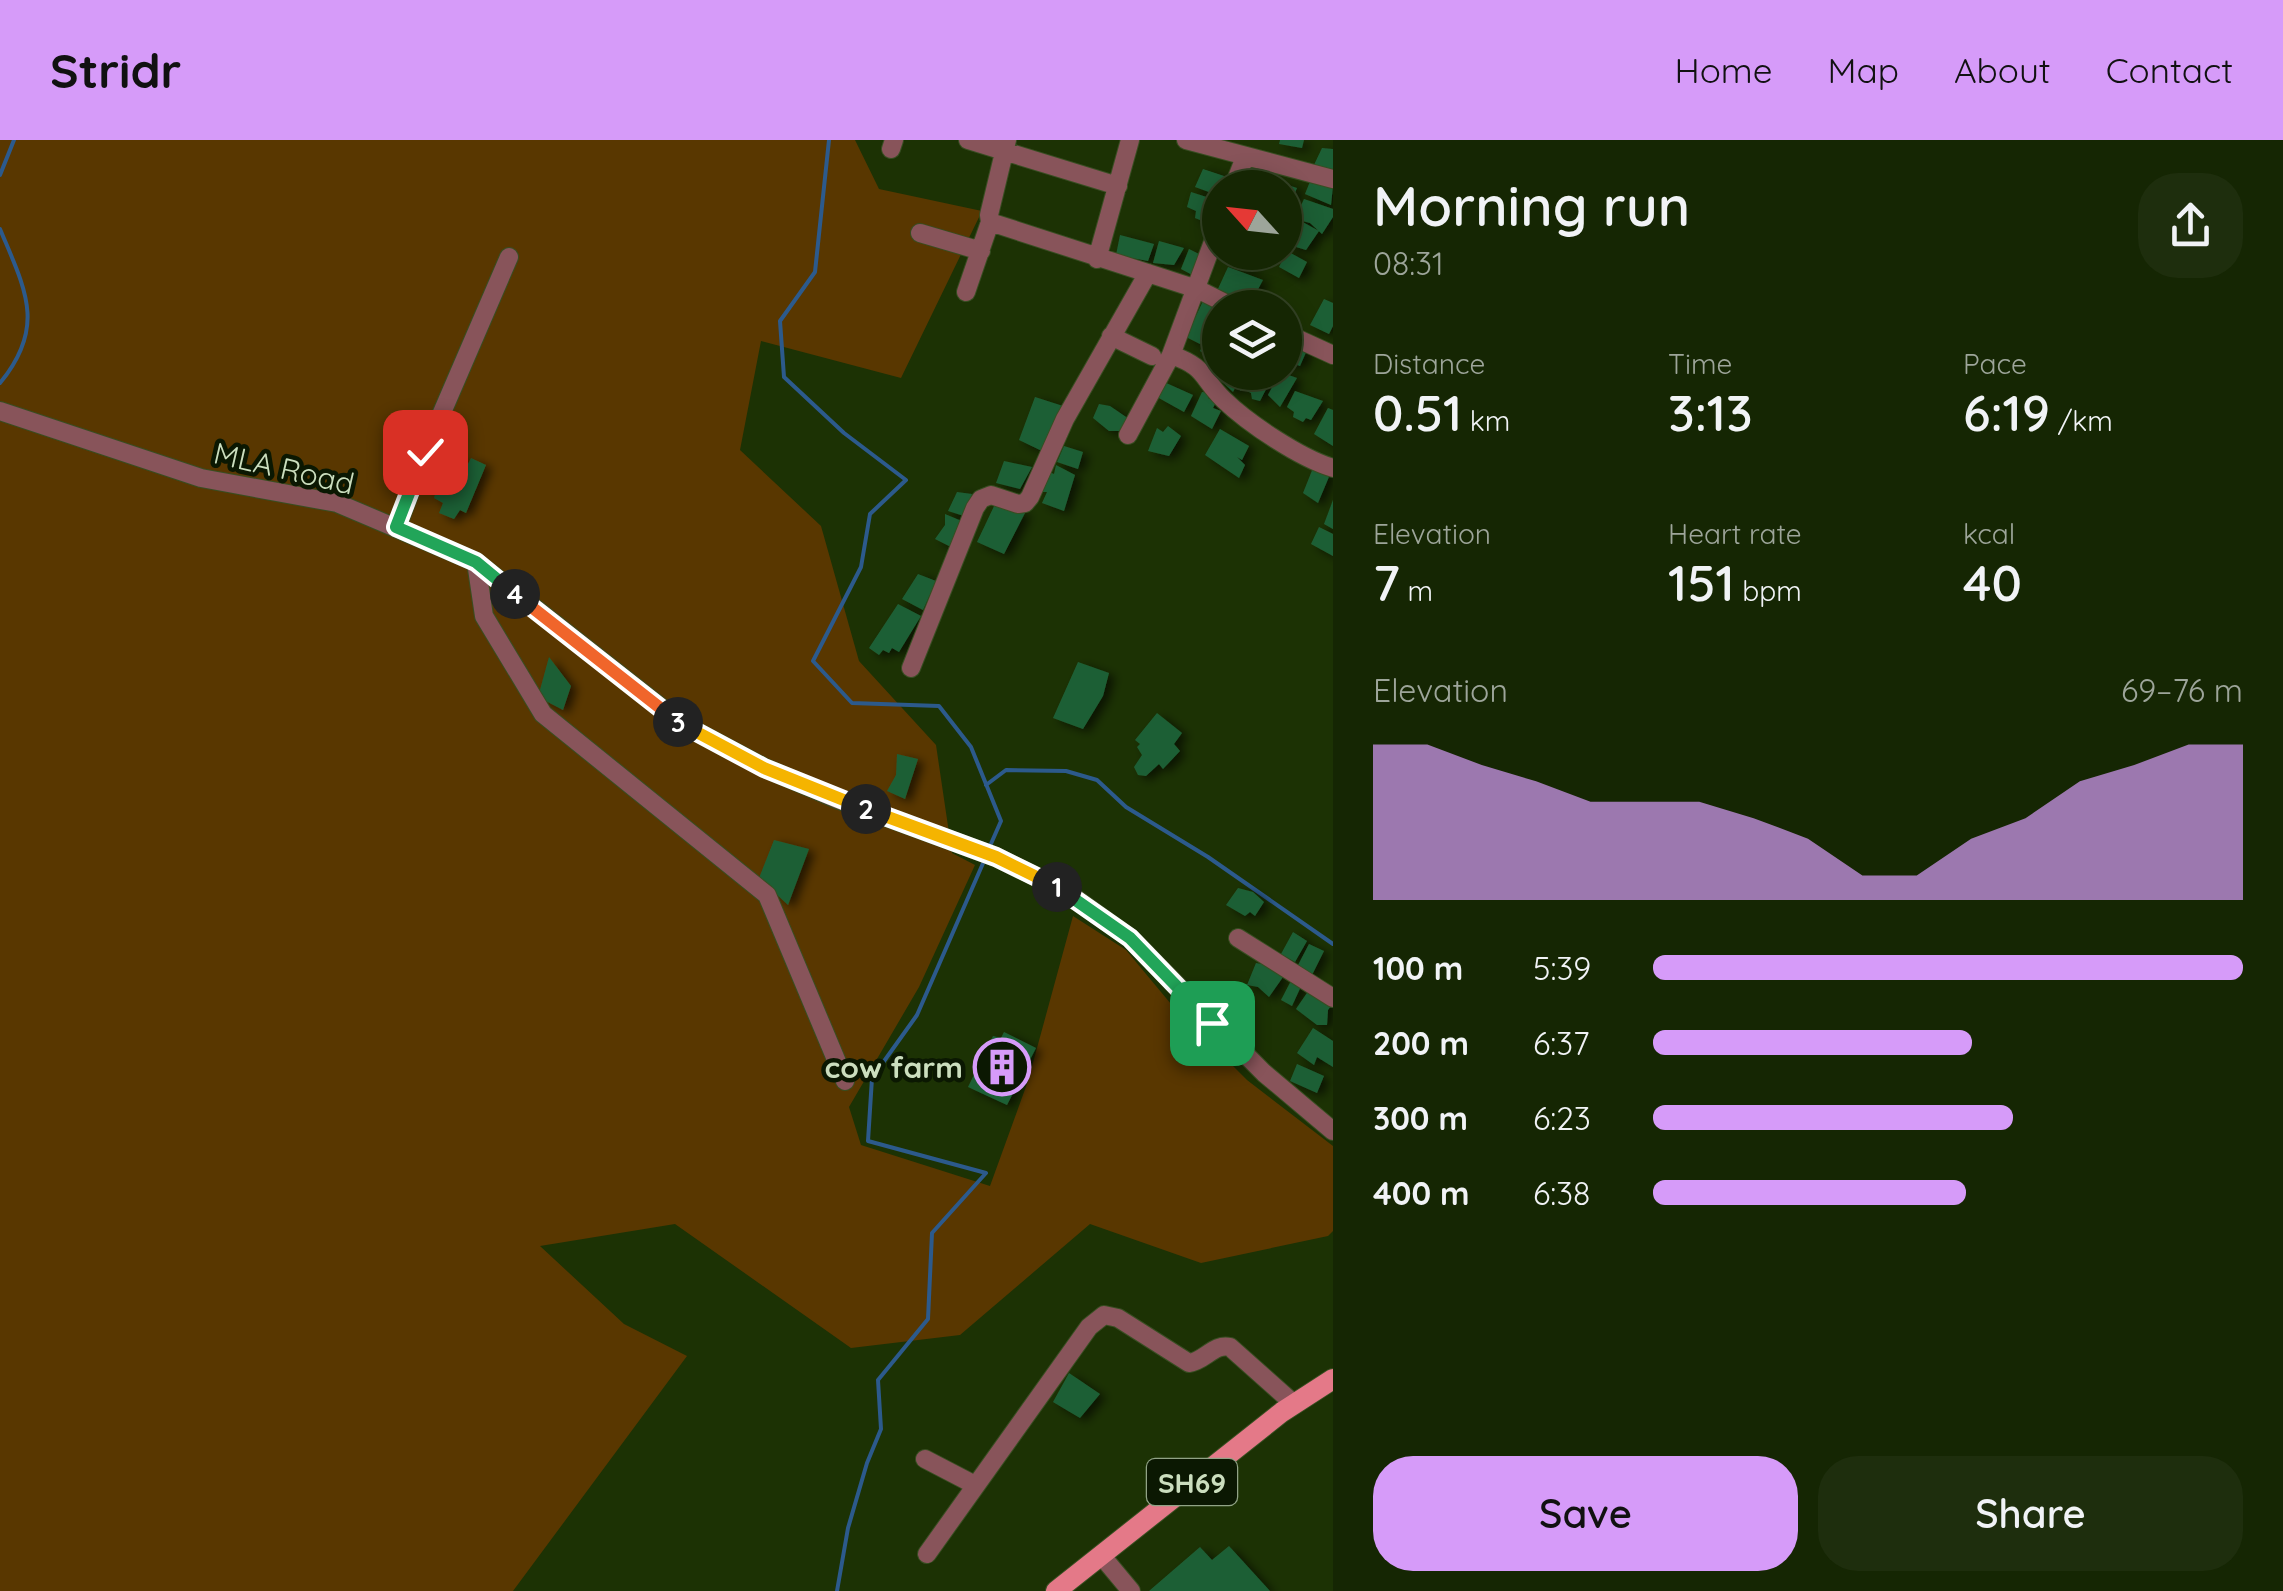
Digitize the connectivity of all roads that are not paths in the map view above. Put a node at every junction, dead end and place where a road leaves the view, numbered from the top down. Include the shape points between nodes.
1 (968, 140) edge
2 (1130, 140) edge
3 (1186, 140) edge
4 (1005, 145) edge
5 (1244, 156) junction
6 (1239, 170) edge
7 (1333, 179) edge
8 (1118, 186) junction
9 (990, 222) junction
10 (920, 233) dead end
11 (980, 251) junction
12 (509, 257) dead end
13 (1097, 259) junction
14 (1204, 270) edge
15 (1148, 273) junction
16 (1197, 289) junction
17 (966, 292) dead end
18 (1202, 292) edge
19 (1111, 336) junction
20 (1302, 341) edge
21 (1333, 355) edge
22 (1162, 356) junction
23 (0, 411) edge
24 (1128, 435) dead end
25 (1333, 468) edge
26 (396, 527) junction
27 (476, 562) junction
28 (910, 668) dead end
29 (1238, 938) dead end
30 (1333, 998) edge
31 (844, 1081) dead end
32 (1333, 1131) edge
33 (1333, 1379) edge
34 (1294, 1404) junction
35 (925, 1458) dead end
36 (975, 1484) junction
37 (927, 1554) dead end
38 (1100, 1555) junction
39 (1056, 1591) edge
40 (1131, 1591) edge

1 - 4 street
2 - 8 street
3 - 5 street
4 - 8 street
4 - 9 street
5 - 6 street
5 - 7 street
8 - 13 street
9 - 11 street
9 - 13 street
10 - 11 street
11 - 17 street
12 - 26 street
13 - 15 street
14 - 16 street
15 - 16 street
15 - 19 street
16 - 18 street
16 - 22 street
19 - 22 street
19 - 28 street via 1026,503 991,495 976,508
20 - 21 street
22 - 24 street
22 - 25 street via 1202,370 1230,406
23 - 26 street, MLA Road via 201,478 337,503
26 - 27 street, MLA Road
27 - 31 street via 484,616 543,714 767,894
27 - 32 street, MLA Road via 682,724 764,768 996,857 1065,891 1130,938 1264,1073
29 - 30 street
33 - 34 main road, SH69
34 - 36 street via 1230,1347 1189,1363 1104,1315
34 - 38 main road, SH69
35 - 36 street
36 - 37 street
38 - 39 main road, SH69
38 - 40 street

